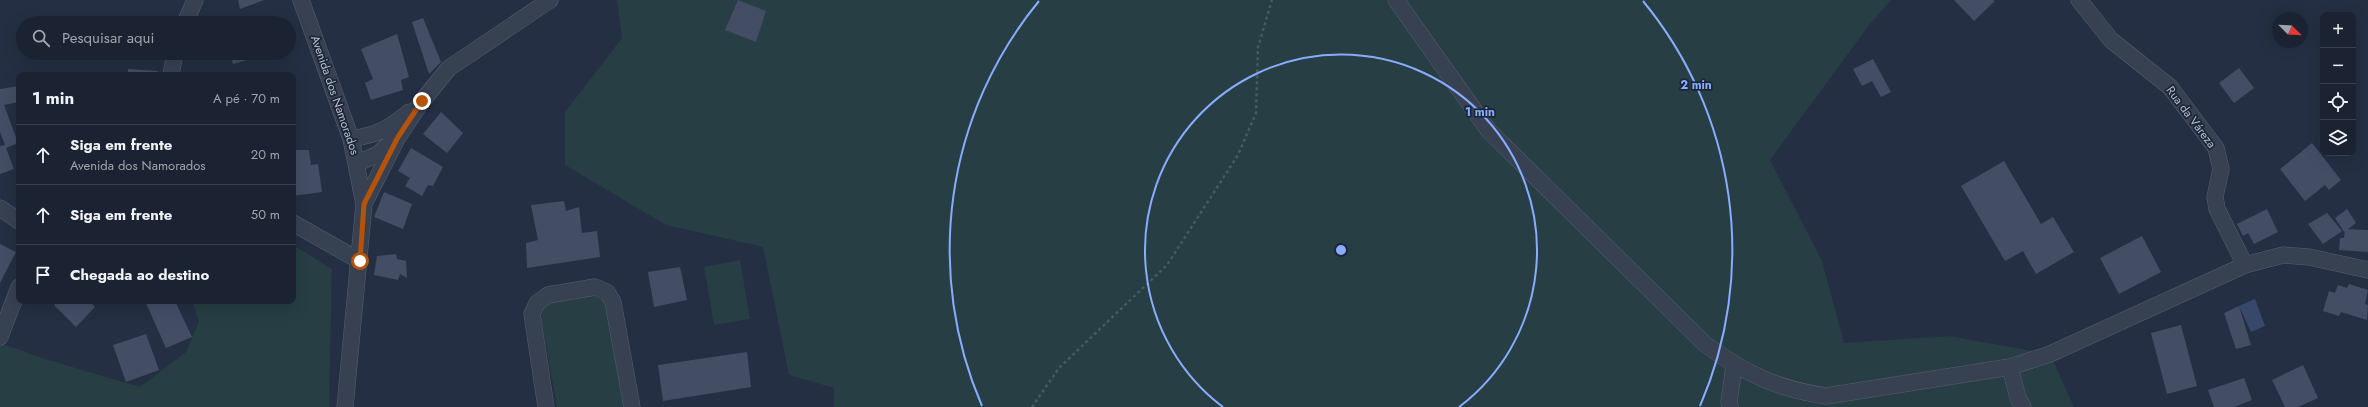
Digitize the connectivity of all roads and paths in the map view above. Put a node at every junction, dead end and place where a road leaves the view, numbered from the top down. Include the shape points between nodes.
1 (195, 0) edge
2 (301, 0) edge
3 (550, 0) edge
4 (1272, 0) edge
5 (1396, 0) edge
6 (2079, 0) edge
7 (188, 16) edge
8 (174, 60) edge
9 (172, 72) edge
10 (422, 101) junction
11 (398, 137) junction
12 (351, 139) junction
13 (358, 163) junction
14 (364, 204) junction
15 (0, 208) edge
16 (16, 218) edge
17 (296, 225) edge
18 (360, 261) junction
19 (2245, 265) junction
20 (2368, 270) edge
21 (16, 295) edge
22 (0, 337) edge
23 (1734, 366) junction
24 (2010, 367) junction
25 (345, 407) edge
26 (546, 407) edge
27 (632, 407) edge
28 (1032, 407) edge
29 (1730, 407) edge
30 (2023, 407) edge

1 - 7 street
2 - 12 street, Avenida dos Namorados
3 - 10 street via 449,68
4 - 28 path via 1258,47 1256,113 1238,155 1167,265 1060,368
5 - 23 street via 1489,131 1705,344
6 - 19 street, Rua da Váreza via 2111,40 2170,86 2216,148 2221,169 2215,198 2217,209
8 - 9 street
10 - 11 street
10 - 12 street via 389,129
11 - 13 street via 378,154
11 - 14 street
12 - 13 street, Avenida dos Namorados
13 - 14 street, Avenida dos Namorados
14 - 18 street, Avenida dos Namorados
15 - 16 street
17 - 18 street
18 - 25 street, Avenida dos Namorados
19 - 20 street via 2283,255 2309,257
19 - 24 street via 2050,354
21 - 22 street
23 - 24 street via 1768,383 1796,392 1826,396
23 - 29 street
24 - 30 street
26 - 27 street via 532,314 537,303 548,295 595,287 607,292 613,302

